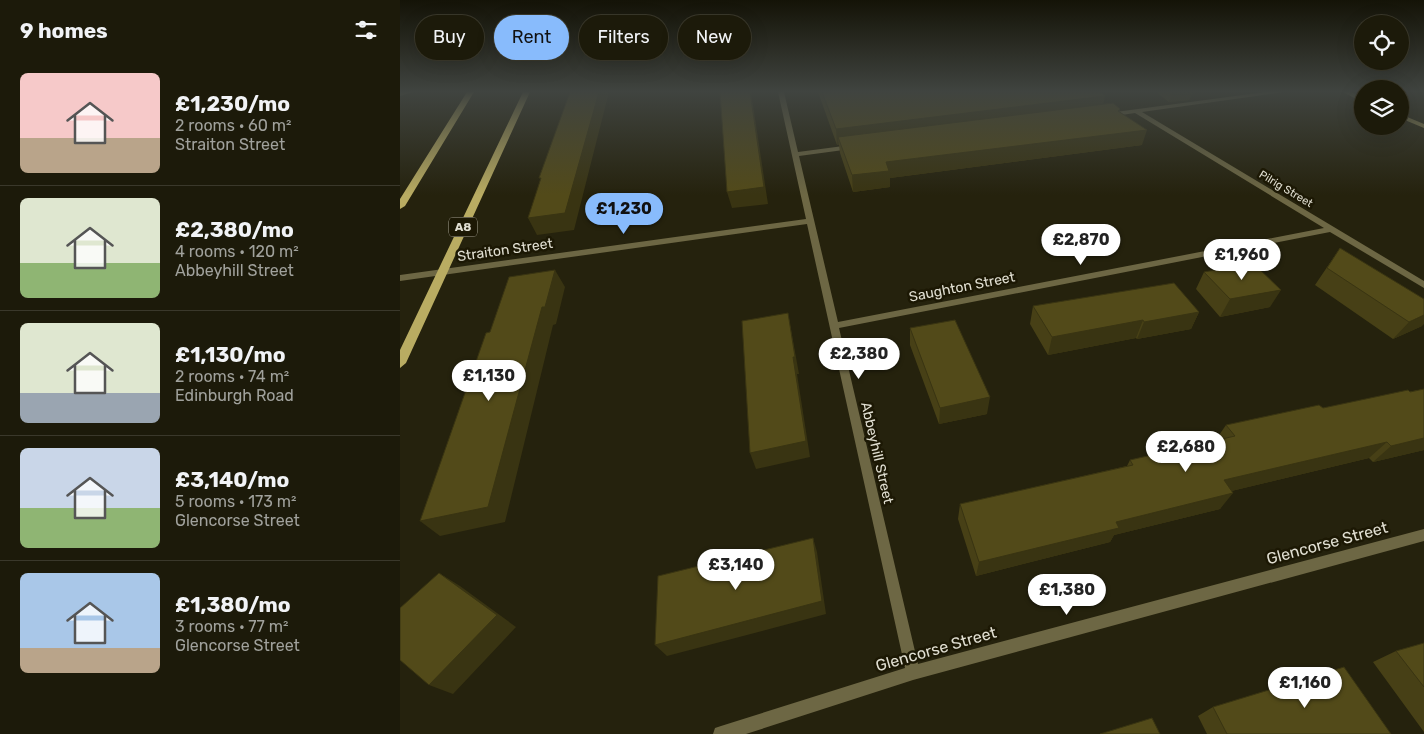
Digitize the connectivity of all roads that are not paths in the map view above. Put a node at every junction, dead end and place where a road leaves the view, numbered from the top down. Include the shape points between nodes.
1 (450, 126) edge
2 (511, 126) edge
3 (789, 126) edge
4 (1161, 126) edge
5 (863, 146) edge
6 (795, 154) junction
7 (400, 206) edge
8 (810, 221) junction
9 (1332, 229) junction
10 (442, 272) junction
11 (400, 278) edge
12 (1424, 285) edge
13 (834, 326) junction
14 (400, 363) edge
15 (1424, 535) edge
16 (912, 672) junction
17 (721, 734) edge

1 - 7 main road
2 - 10 main road, A8
3 - 6 street, Abbeyhill Street
4 - 9 street, Pilrig Street
5 - 6 street
6 - 8 street, Abbeyhill Street
8 - 10 street, Straiton Street
8 - 13 street, Abbeyhill Street
9 - 12 street, Pilrig Street
9 - 13 street, Saughton Street
10 - 11 street, Straiton Street
10 - 14 main road, A8
13 - 16 street, Abbeyhill Street
15 - 16 street, Glencorse Street
16 - 17 street, Glencorse Street

